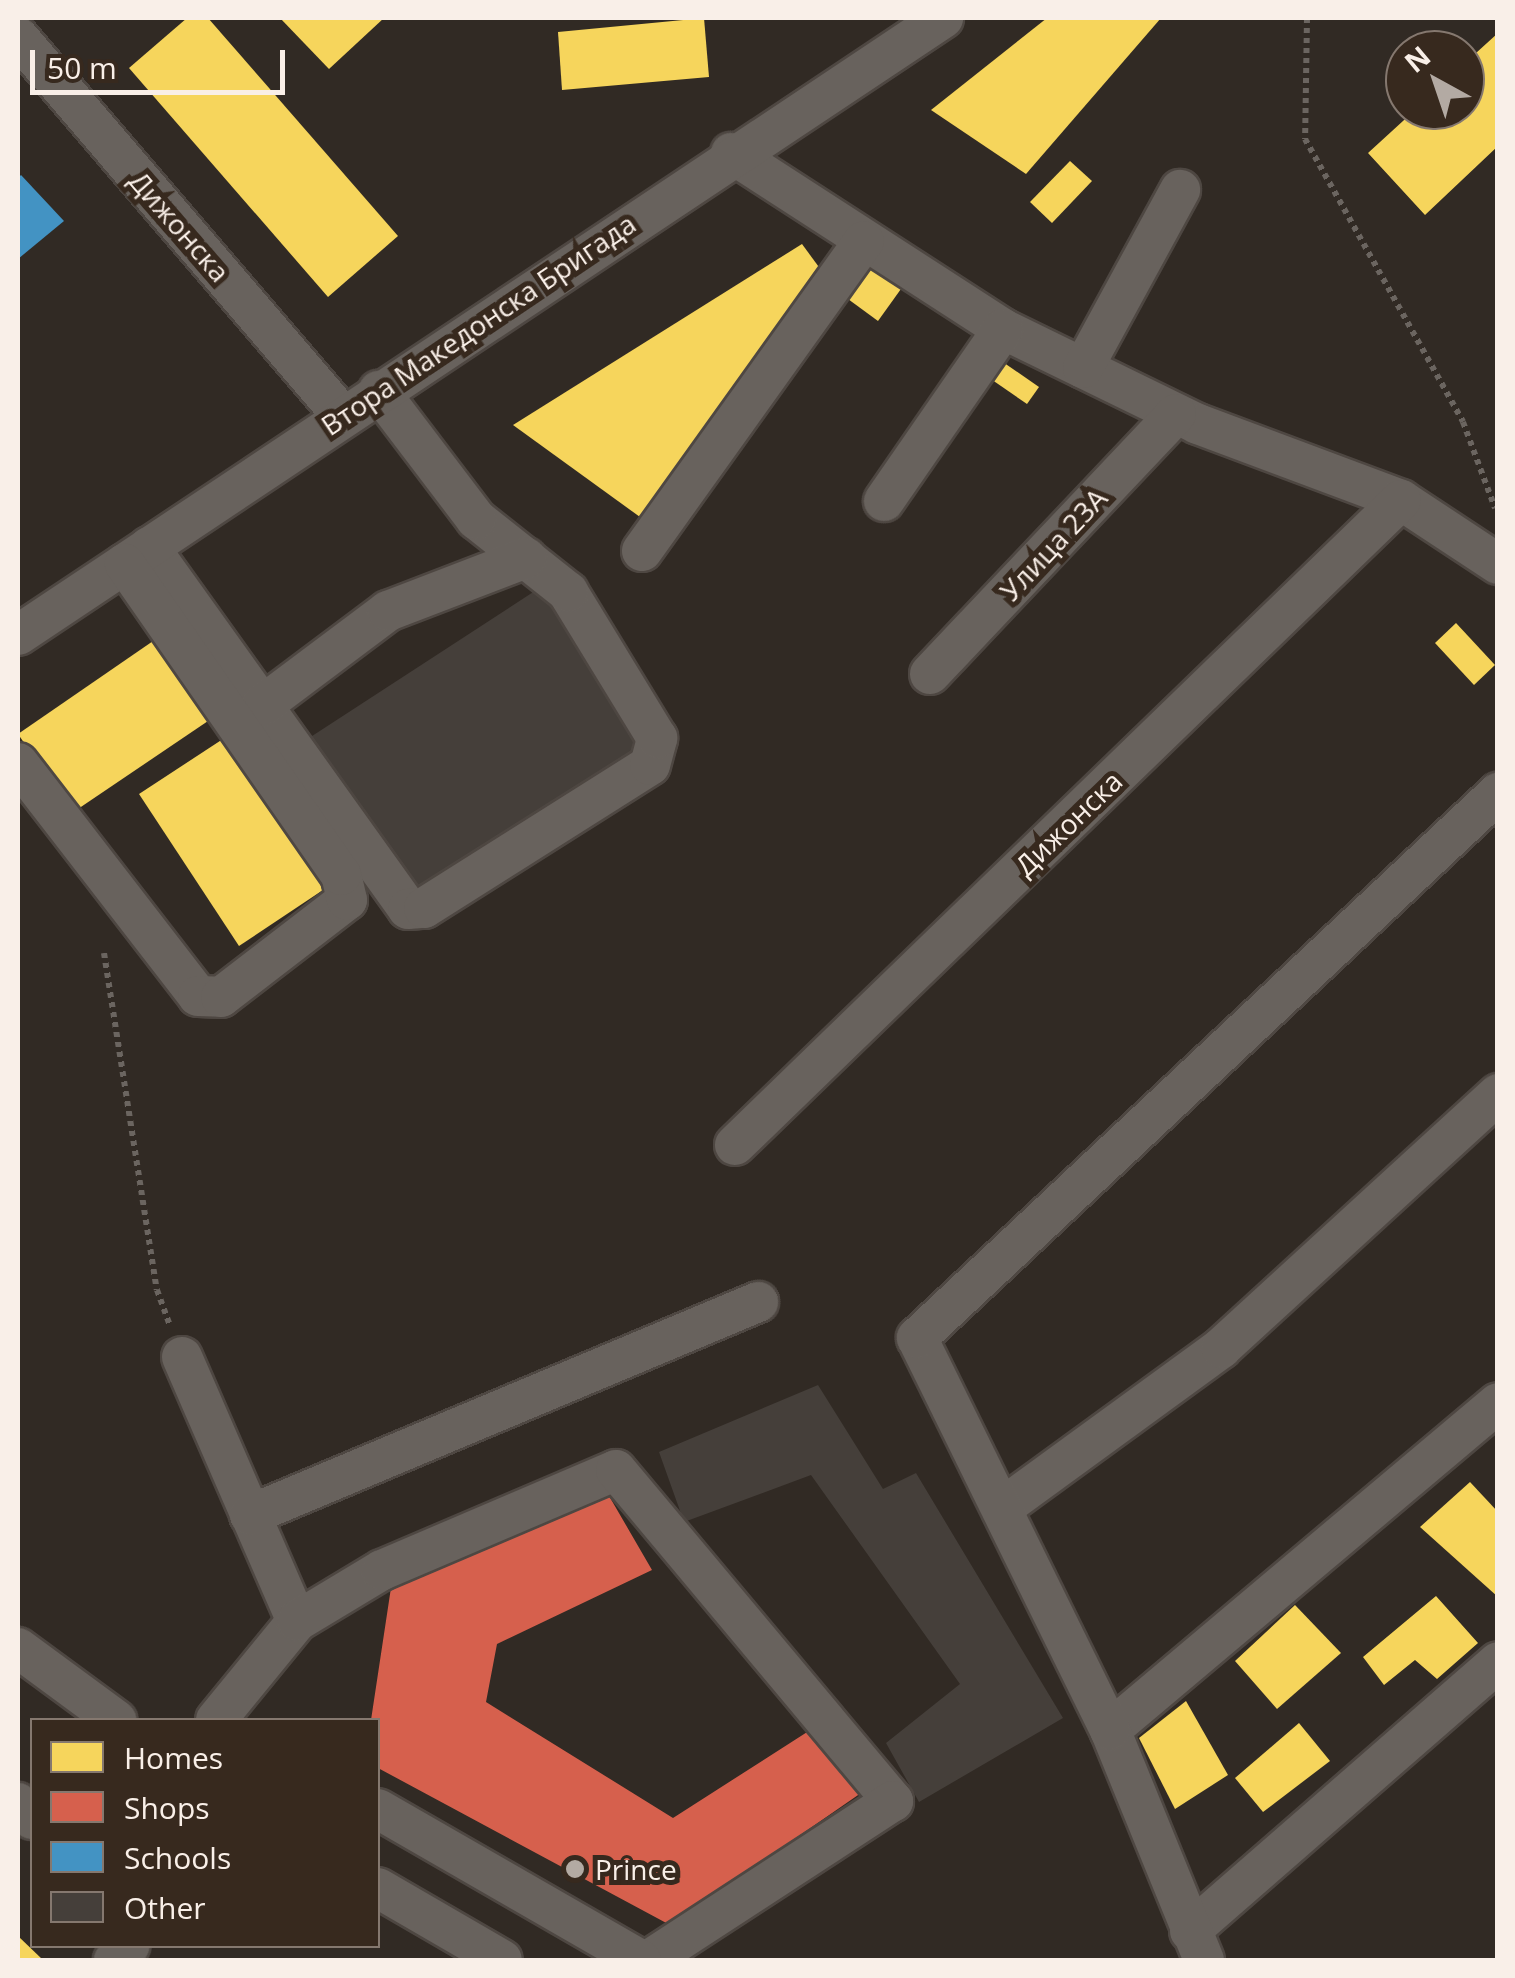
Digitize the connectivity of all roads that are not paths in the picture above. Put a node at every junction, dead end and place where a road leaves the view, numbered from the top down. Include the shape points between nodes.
1 (943, 18) edge
2 (18, 37) edge
3 (731, 153) junction
4 (1180, 190) dead end
5 (864, 241) junction
6 (1003, 329) junction
7 (1082, 368) junction
8 (378, 391) junction
9 (1176, 414) junction
10 (342, 415) junction
11 (884, 500) dead end
12 (1401, 500) junction
13 (642, 551) dead end
14 (137, 555) junction
15 (526, 558) junction
16 (1498, 564) edge
17 (18, 635) edge
18 (930, 674) dead end
19 (260, 707) junction
20 (18, 763) edge
21 (1498, 792) edge
22 (1498, 1094) edge
23 (735, 1146) dead end
24 (758, 1302) dead end
25 (182, 1357) road end
26 (1498, 1403) edge
27 (1006, 1505) junction
28 (250, 1515) junction
29 (297, 1621) junction
30 (18, 1648) edge
31 (1498, 1662) edge
32 (113, 1718) edge
33 (222, 1718) edge
34 (1110, 1730) junction
35 (380, 1810) edge
36 (380, 1889) edge
37 (1197, 1946) edge
38 (502, 1960) edge
39 (645, 1960) edge

1 - 3 street, Втора Македонска Бригада
2 - 10 street, Дижонска
3 - 5 street
3 - 8 street, Втора Македонска Бригада
4 - 7 street
5 - 6 street
5 - 13 street
6 - 7 street
6 - 11 street
7 - 9 street
8 - 10 street, Втора Македонска Бригада
8 - 15 street via 476,518
9 - 12 street
9 - 18 street, Улица 23А
10 - 14 street, Втора Македонска Бригада
12 - 16 street
12 - 23 street, Дижонска
14 - 17 street, Втора Македонска Бригада
14 - 19 street
14 - 20 street via 341,875 346,900 221,997 198,996
15 - 19 street via 388,611
15 - 19 street via 568,592 659,753 424,908 394,900
21 - 27 street via 917,1338
22 - 27 street via 1222,1348
24 - 28 street
25 - 28 street
26 - 34 street
27 - 34 street
28 - 29 street
29 - 33 street
29 - 39 street via 382,1570 616,1470 893,1800
30 - 32 street
31 - 37 street
34 - 37 street
35 - 39 street
36 - 38 street

